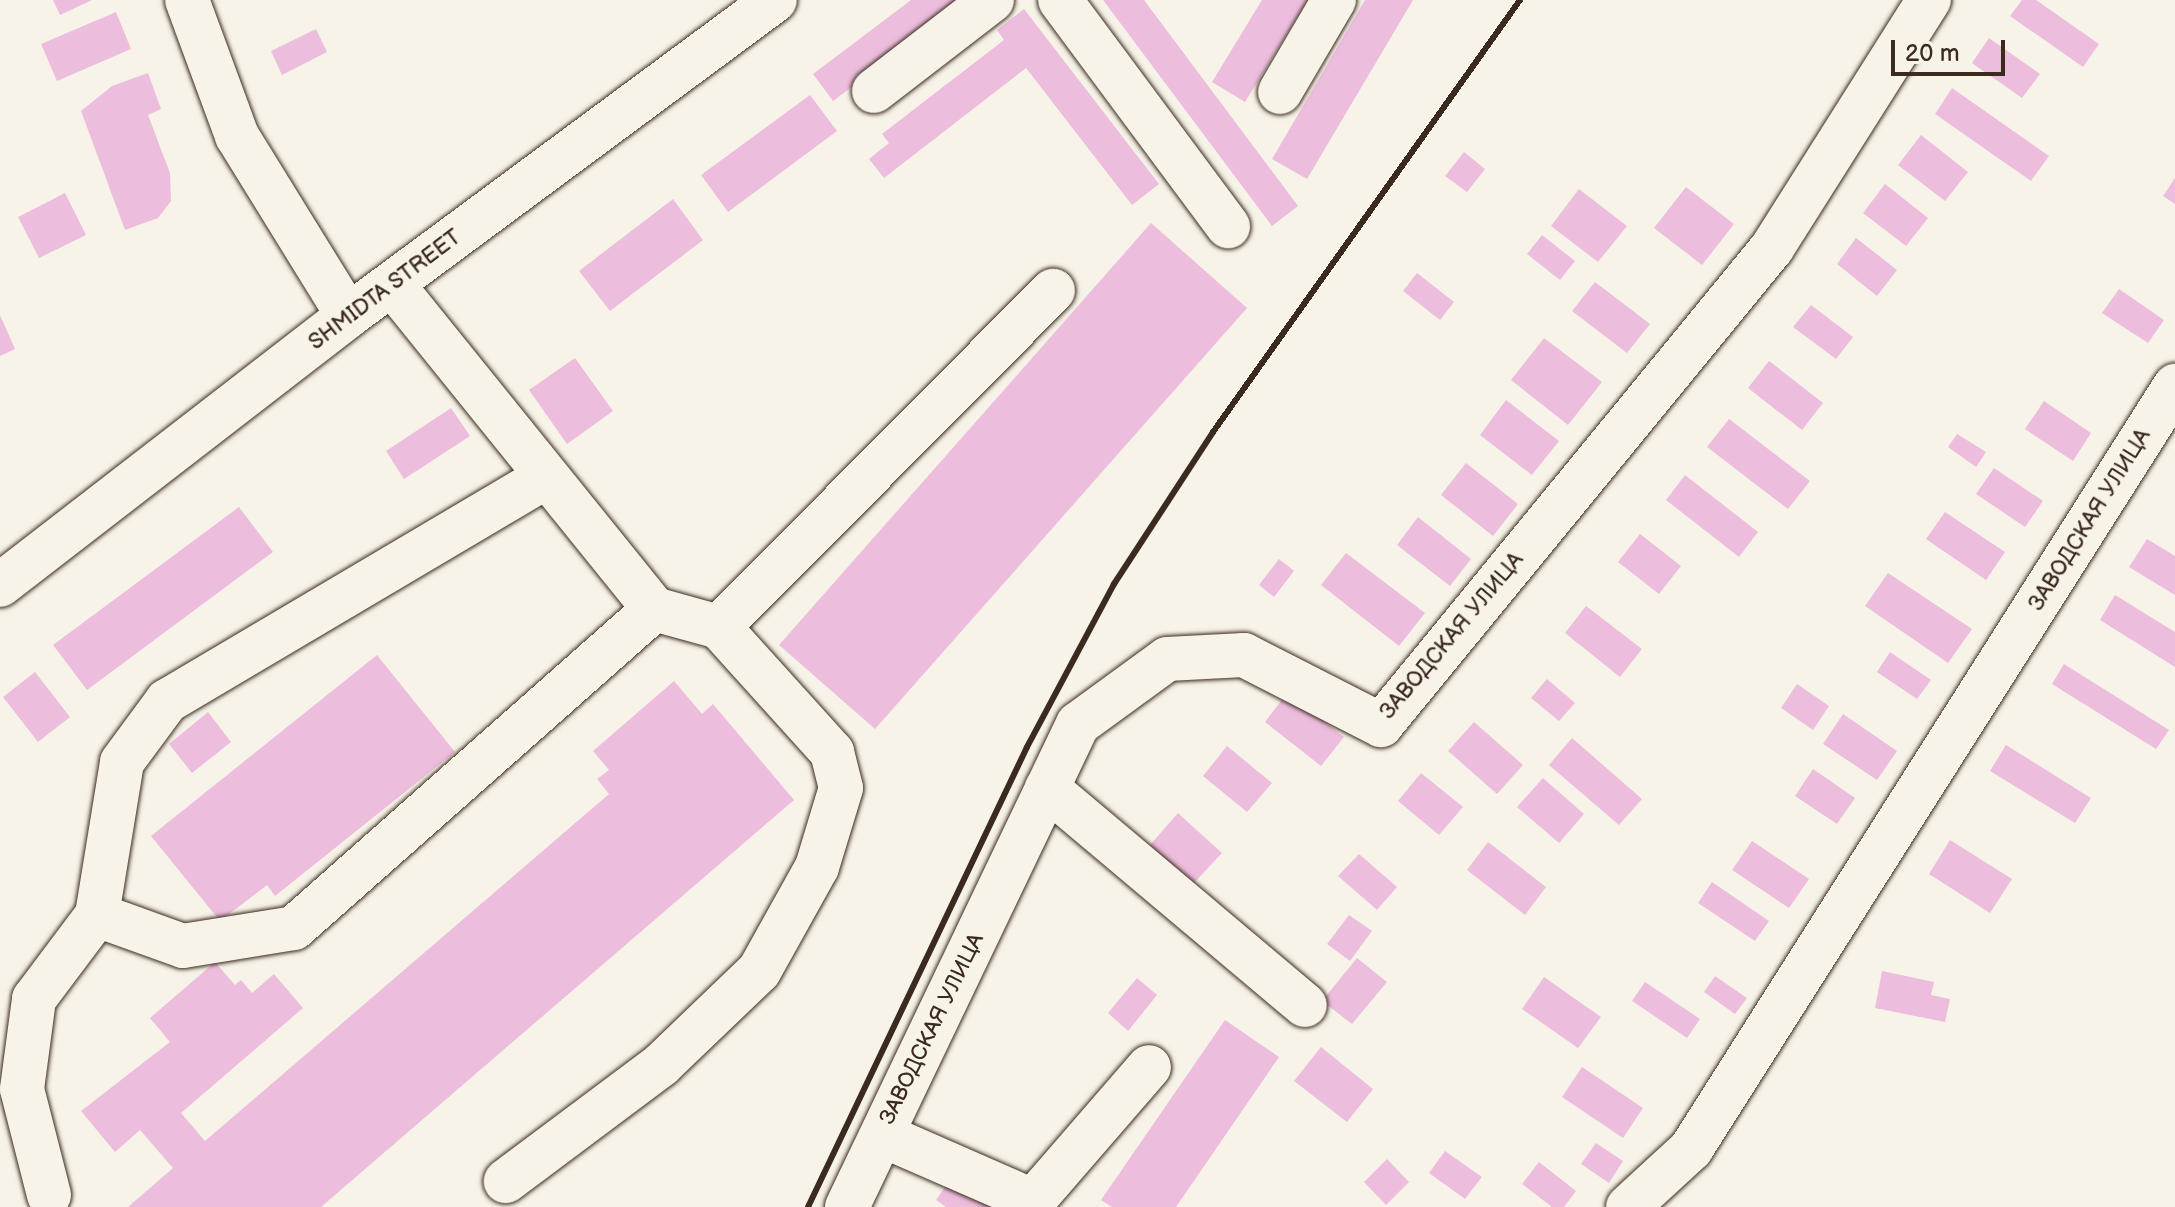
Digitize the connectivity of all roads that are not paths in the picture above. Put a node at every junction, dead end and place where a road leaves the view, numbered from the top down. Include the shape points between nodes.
1 (187, 0) edge
2 (775, 0) edge
3 (992, 0) edge
4 (1060, 0) edge
5 (1334, 0) edge
6 (1929, 0) edge
7 (874, 91) dead end
8 (1280, 92) dead end
9 (1228, 226) dead end
10 (392, 284) junction
11 (1053, 291) dead end
12 (348, 316) junction
13 (2175, 386) edge
14 (546, 477) junction
15 (0, 585) edge
16 (654, 609) junction
17 (719, 627) junction
18 (1047, 788) junction
19 (97, 915) junction
20 (1305, 1005) dead end
21 (1149, 1067) dead end
22 (882, 1135) junction
23 (506, 1181) dead end
24 (49, 1195) dead end
25 (847, 1207) edge
26 (1628, 1207) edge

1 - 12 street via 237,136
2 - 10 street, SHMIDTA STREET
3 - 7 street
4 - 9 street
5 - 8 street
6 - 18 street, ЗАВОДСКАЯ УЛИЦА via 1772,248 1381,725 1244,655 1167,659 1078,724
10 - 12 street, SHMIDTA STREET
10 - 14 street
11 - 17 street
12 - 15 street, SHMIDTA STREET
13 - 26 street, ЗАВОДСКАЯ УЛИЦА via 1691,1149
14 - 16 street
14 - 19 street via 167,701 122,762
16 - 17 street
16 - 19 street via 294,928 183,946
17 - 23 street via 832,752 841,788 817,867 759,971 661,1065
18 - 20 street
18 - 22 street, ЗАВОДСКАЯ УЛИЦА
19 - 24 street via 34,999 22,1089
21 - 22 street via 1033,1201
22 - 25 street, ЗАВОДСКАЯ УЛИЦА

